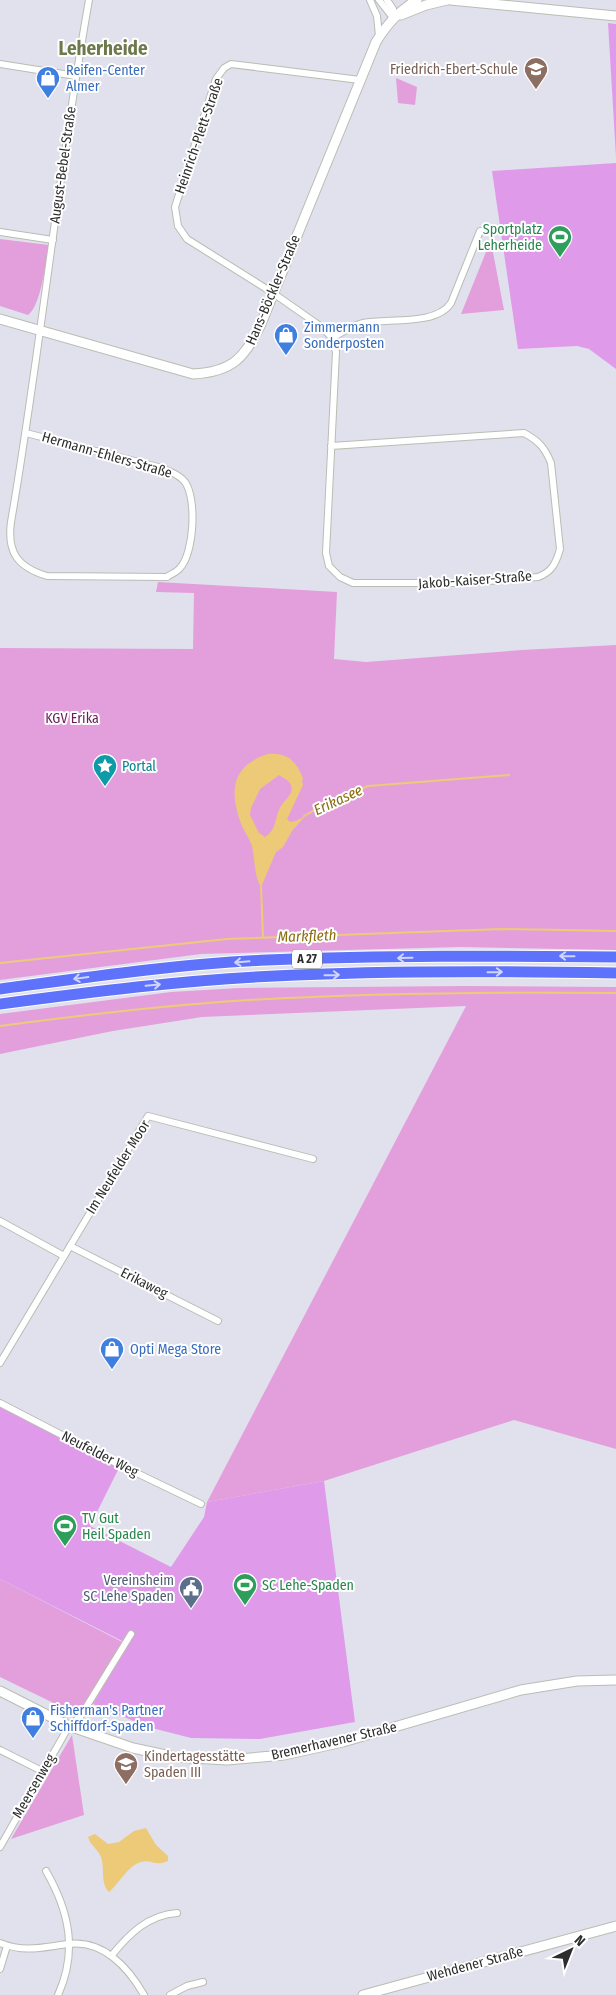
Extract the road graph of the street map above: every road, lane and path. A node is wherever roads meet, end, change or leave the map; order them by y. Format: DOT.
graph roads {
  1 [pos="88,0"];
  2 [pos="370,0"];
  3 [pos="379,0"];
  4 [pos="387,0"];
  5 [pos="417,0"];
  6 [pos="448,0"];
  7 [pos="616,16"];
  8 [pos="394,19"];
  9 [pos="379,36"];
  10 [pos="0,64"];
  11 [pos="76,76"];
  12 [pos="360,80"];
  13 [pos="499,231"];
  14 [pos="0,232"];
  15 [pos="53,240"];
  16 [pos="273,293"];
  17 [pos="0,319"];
  18 [pos="41,331"];
  19 [pos="332,338"];
  20 [pos="26,433"];
  21 [pos="331,446"];
  22 [pos="616,957"];
  23 [pos="616,973"];
  24 [pos="0,989"];
  25 [pos="0,1004"];
  26 [pos="313,1159"];
  27 [pos="0,1221"];
  28 [pos="70,1246"];
  29 [pos="64,1256"];
  30 [pos="218,1320"];
  31 [pos="0,1363"];
  32 [pos="0,1403"];
  33 [pos="201,1504"];
  34 [pos="131,1634"];
  35 [pos="616,1680"];
  36 [pos="0,1691"];
  37 [pos="69,1726"];
  38 [pos="0,1750"];
  39 [pos="42,1771"];
  40 [pos="0,1847"];
  41 [pos="46,1871"];
  42 [pos="177,1912"];
  43 [pos="616,1926"];
  44 [pos="0,1943"];
  45 [pos="69,1944"];
  46 [pos="7,1946"];
  47 [pos="112,1955"];
  48 [pos="0,1968"];
  49 [pos="203,1982"];
  50 [pos="58,1995"];
  51 [pos="144,1995"];
  52 [pos="170,1995"];
  53 [pos="363,1995"];
  1 -- 11 [label="street, August-Bebel-Straße"];
  2 -- 9 [label="street"];
  3 -- 8 [label="street"];
  4 -- 8 [label="street"];
  5 -- 8 [label="street, Hans-Böckler-Straße"];
  6 -- 7 [label="street"];
  6 -- 8 [label="street"];
  8 -- 9 [label="street, Hans-Böckler-Straße"];
  9 -- 12 [label="street, Hans-Böckler-Straße"];
  10 -- 11 [label="street"];
  11 -- 15 [label="street, August-Bebel-Straße"];
  12 -- 16 [label="street, Hans-Böckler-Straße"];
  12 -- 16 [label="street, Heinrich-Plett-Straße"];
  13 -- 19 [label="street"];
  14 -- 15 [label="street"];
  15 -- 18 [label="street, August-Bebel-Straße"];
  16 -- 18 [label="street, Hans-Böckler-Straße"];
  16 -- 19 [label="street"];
  17 -- 18 [label="street, Hans-Böckler-Straße"];
  18 -- 20 [label="street, Hermann-Ehlers-Straße"];
  19 -- 21 [label="street, Jakob-Kaiser-Straße"];
  20 -- 20 [label="street, Hermann-Ehlers-Straße"];
  21 -- 21 [label="street, Jakob-Kaiser-Straße"];
  22 -- 24 [label="highway, A 27, one-way"];
  25 -- 23 [label="highway, A 27, one-way"];
  26 -- 28 [label="street, Im Neufelder Moor"];
  27 -- 29 [label="street"];
  28 -- 29 [label="street, Im Neufelder Moor"];
  28 -- 30 [label="street, Erikaweg"];
  29 -- 31 [label="street, Im Neufelder Moor"];
  32 -- 33 [label="street, Neufelder Weg"];
  34 -- 37 [label="street, Meersenweg"];
  35 -- 37 [label="street, Bremerhavener Straße"];
  36 -- 37 [label="street, Bremerhavener Straße"];
  37 -- 39 [label="street, Meersenweg"];
  38 -- 39 [label="street"];
  39 -- 40 [label="street, Meersenweg"];
  41 -- 45 [label="street"];
  42 -- 47 [label="street"];
  43 -- 53 [label="street, Wehdener Straße"];
  44 -- 46 [label="street"];
  45 -- 46 [label="street"];
  45 -- 47 [label="street"];
  45 -- 50 [label="street"];
  46 -- 48 [label="street"];
  47 -- 51 [label="street"];
  49 -- 52 [label="street"];
}
